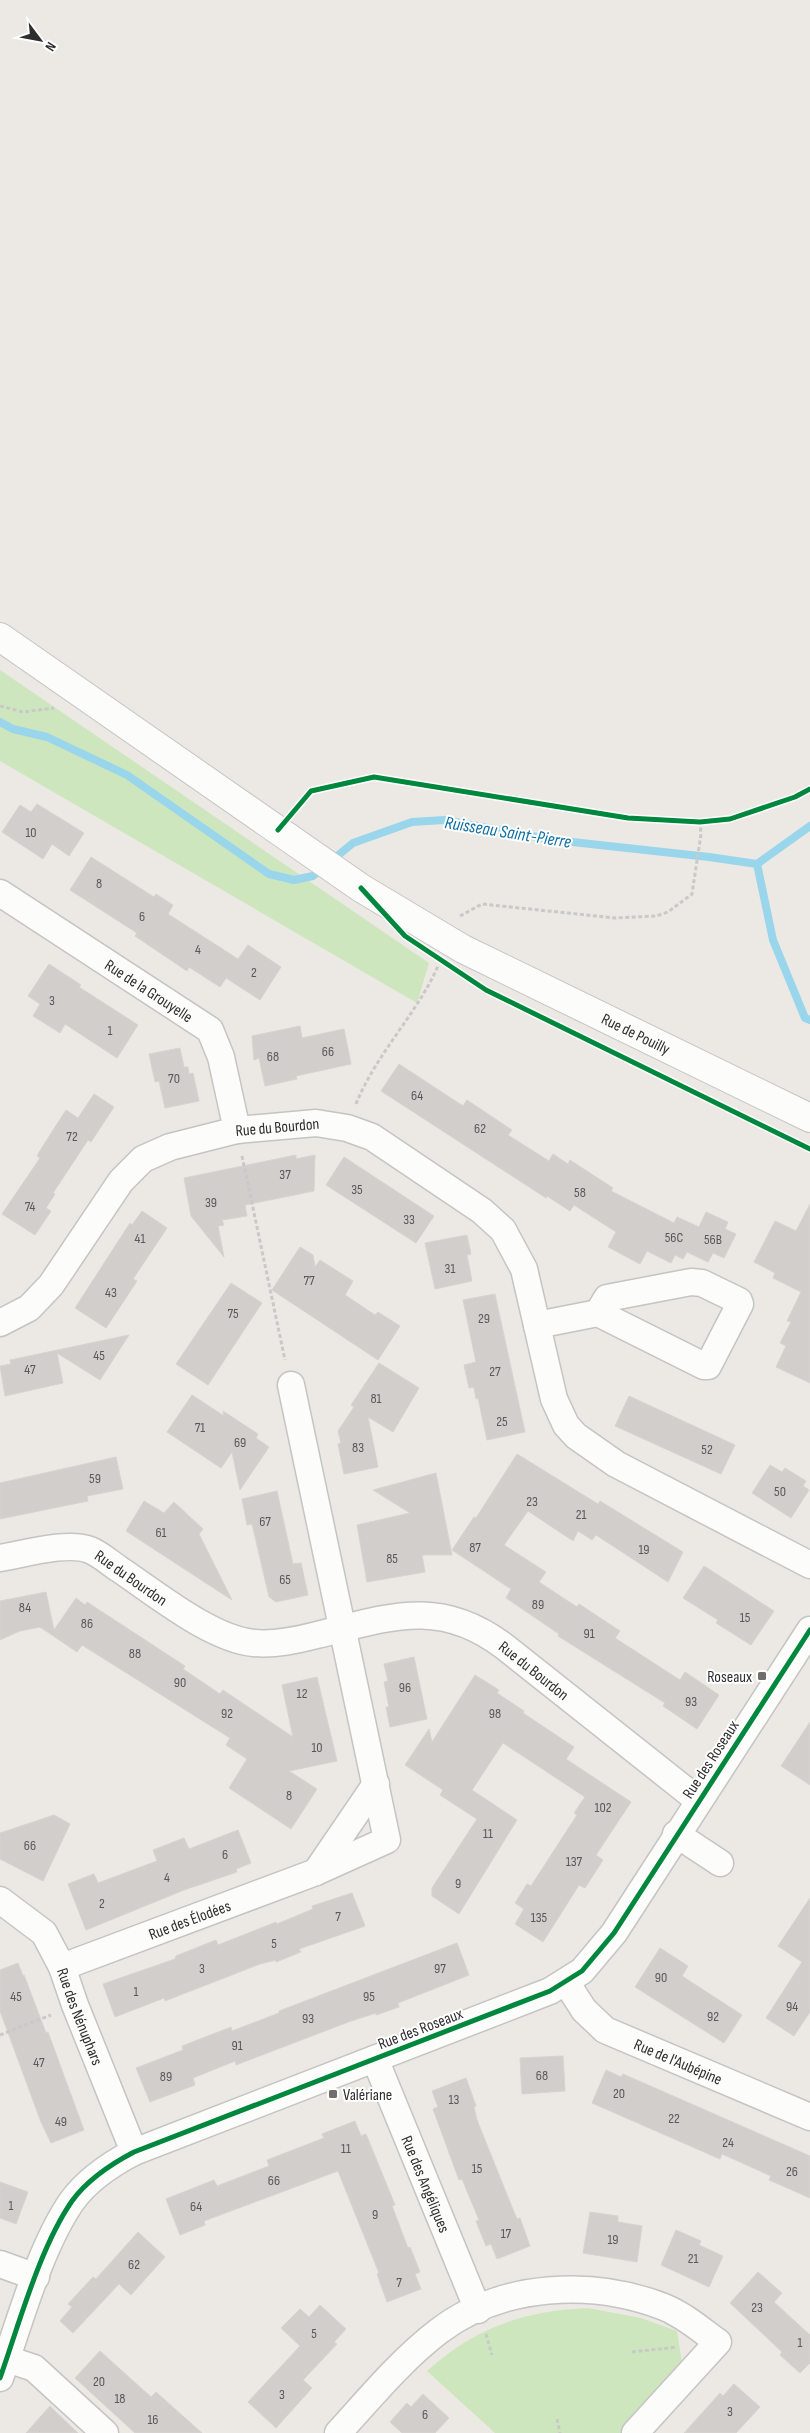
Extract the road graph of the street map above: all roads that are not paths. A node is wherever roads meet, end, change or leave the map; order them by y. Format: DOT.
graph roads {
  1 [pos="0,637"];
  2 [pos="0,893"];
  3 [pos="810,1118"];
  4 [pos="237,1130"];
  5 [pos="598,1313"];
  6 [pos="0,1323"];
  7 [pos="537,1325"];
  8 [pos="291,1385"];
  9 [pos="0,1558"];
  10 [pos="810,1565"];
  11 [pos="343,1628"];
  12 [pos="810,1630"];
  13 [pos="376,1784"];
  14 [pos="698,1800"];
  15 [pos="676,1834"];
  16 [pos="720,1863"];
  17 [pos="316,1872"];
  18 [pos="0,1900"];
  19 [pos="62,1967"];
  20 [pos="566,1982"];
  21 [pos="375,2059"];
  22 [pos="810,2117"];
  23 [pos="134,2152"];
  24 [pos="0,2264"];
  25 [pos="36,2276"];
  26 [pos="478,2310"];
  27 [pos="3,2368"];
  28 [pos="105,2433"];
  29 [pos="338,2433"];
  30 [pos="635,2433"];
  1 -- 3 [label="main road, Rue de Pouilly"];
  2 -- 4 [label="street, Rue de la Grouyelle"];
  4 -- 6 [label="street, Rue du Bourdon"];
  4 -- 7 [label="street, Rue du Bourdon"];
  5 -- 5 [label="street"];
  5 -- 7 [label="street"];
  7 -- 10 [label="street, Rue du Bourdon"];
  8 -- 11 [label="street"];
  9 -- 11 [label="street, Rue du Bourdon"];
  11 -- 13 [label="street, Rue des Élodées"];
  11 -- 14 [label="street, Rue du Bourdon"];
  12 -- 14 [label="street, Rue des Roseaux"];
  13 -- 17 [label="street"];
  13 -- 17 [label="street, Rue des Élodées"];
  14 -- 15 [label="street, Rue des Roseaux"];
  15 -- 16 [label="street"];
  15 -- 20 [label="street, Rue des Roseaux"];
  17 -- 19 [label="street, Rue des Élodées"];
  18 -- 19 [label="street, Rue des Nénuphars"];
  19 -- 23 [label="street, Rue des Nénuphars"];
  20 -- 21 [label="street, Rue des Roseaux"];
  20 -- 22 [label="street, Rue de l'Aubépine"];
  21 -- 23 [label="street, Rue des Roseaux"];
  21 -- 26 [label="street, Rue des Angéliques"];
  23 -- 25 [label="street, Rue des Roseaux"];
  24 -- 25 [label="street"];
  25 -- 27 [label="street, Rue des Roseaux"];
  26 -- 29 [label="street"];
  26 -- 30 [label="street"];
  27 -- 28 [label="street"];
}
